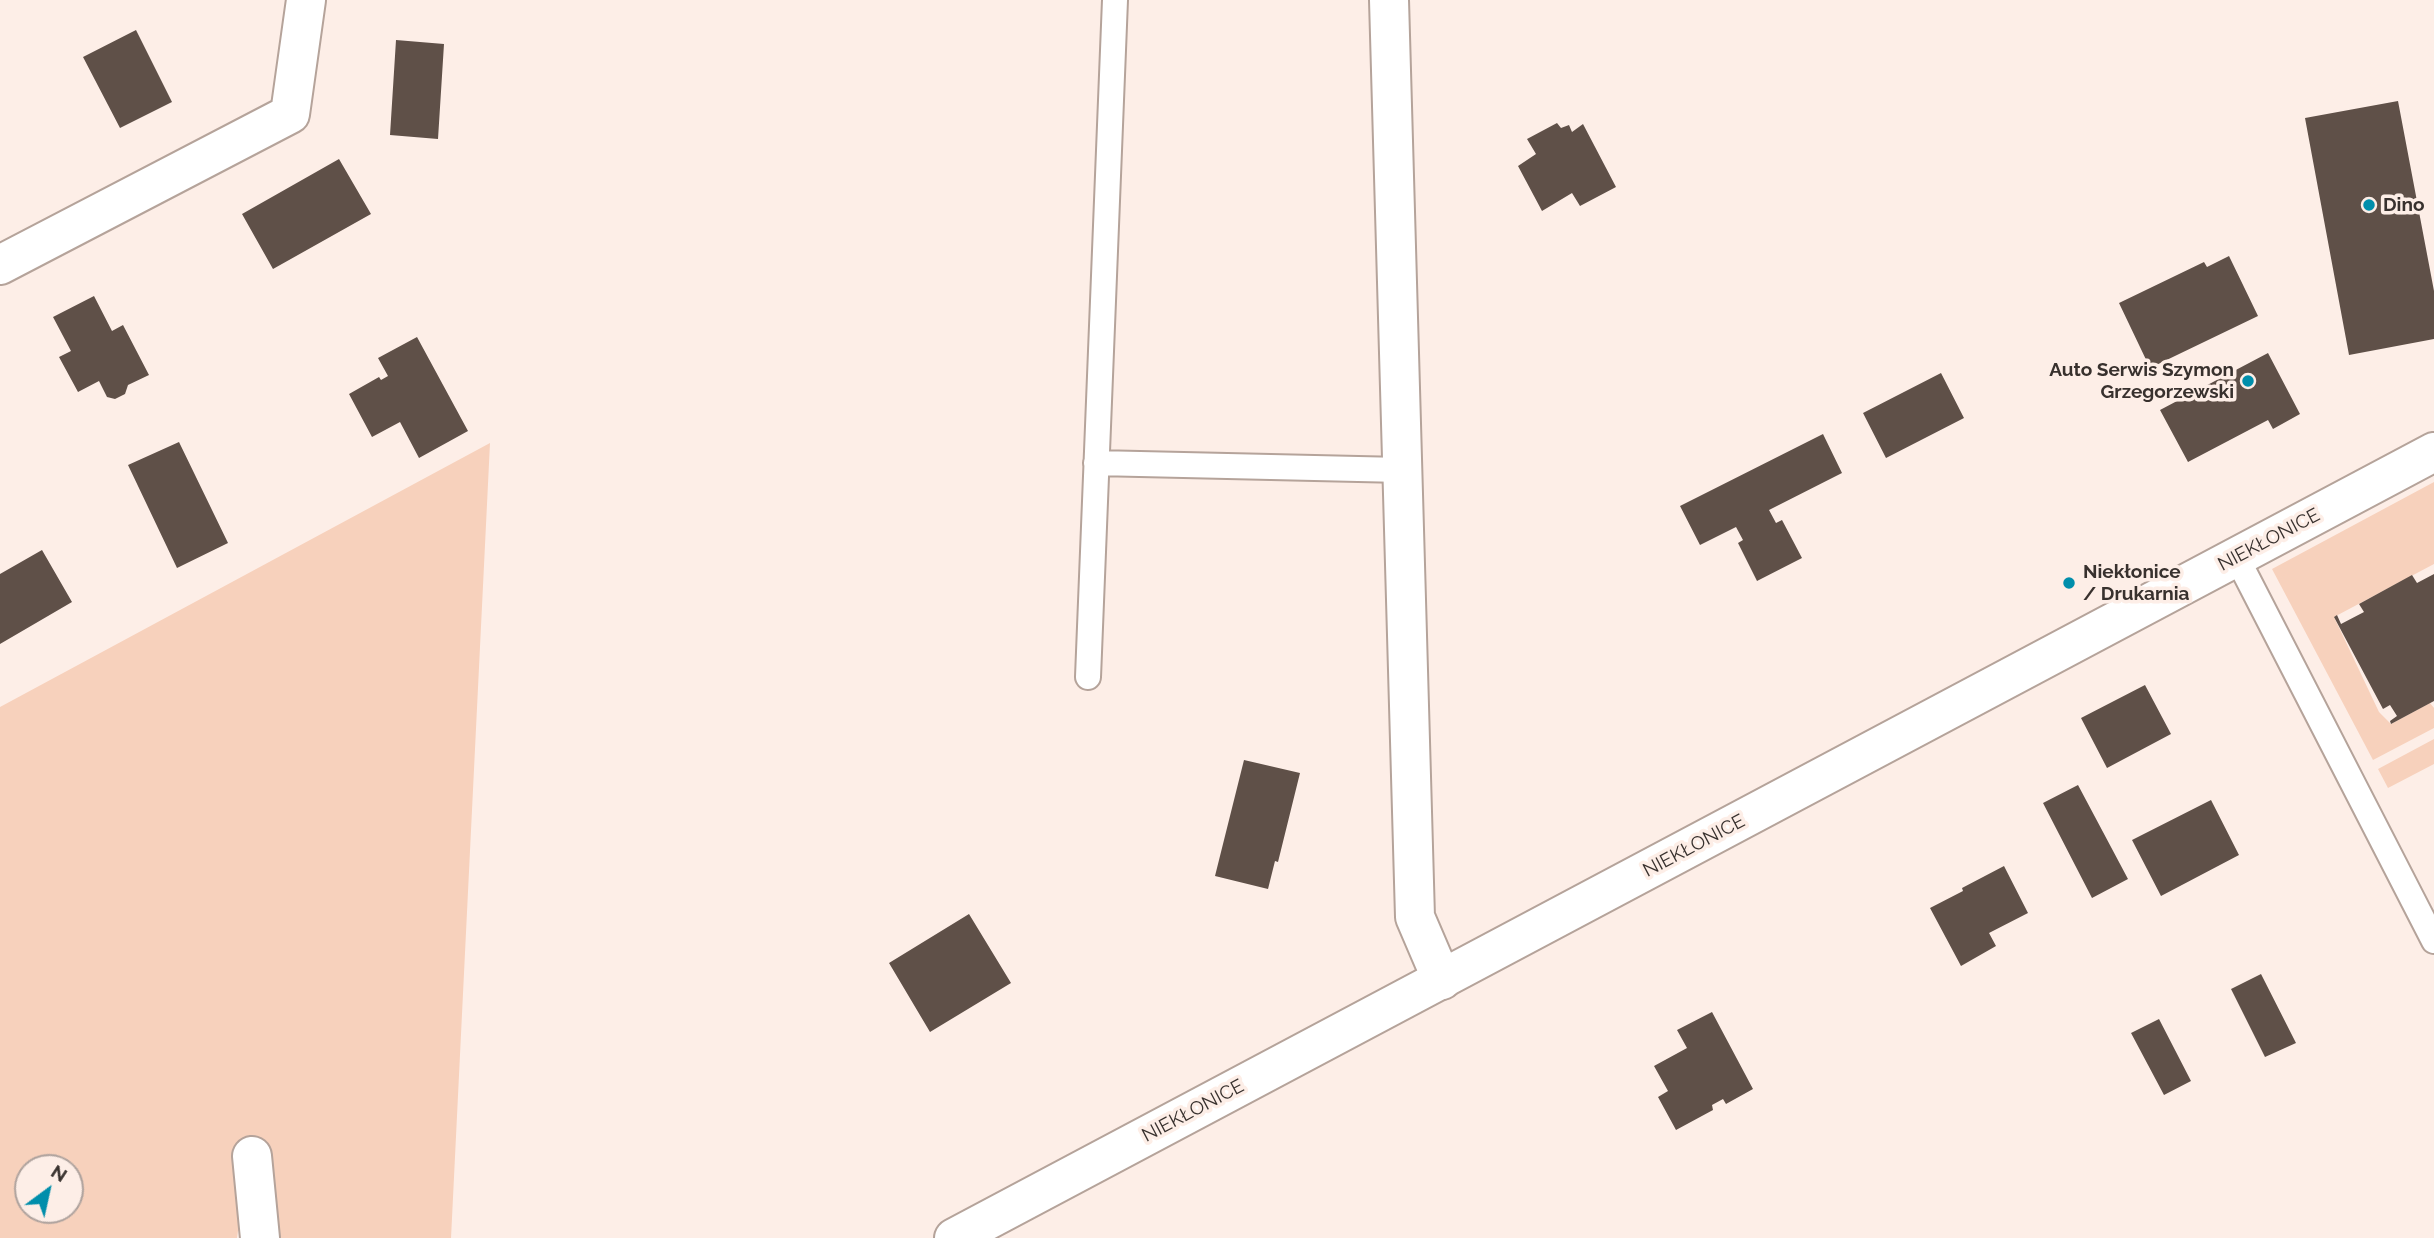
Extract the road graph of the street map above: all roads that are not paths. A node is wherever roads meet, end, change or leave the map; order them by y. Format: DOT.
graph roads {
  1 [pos="306,0"];
  2 [pos="1115,0"];
  3 [pos="1389,0"];
  4 [pos="0,265"];
  5 [pos="2434,453"];
  6 [pos="1096,463"];
  7 [pos="1402,470"];
  8 [pos="2236,558"];
  9 [pos="1088,677"];
  10 [pos="2434,941"];
  11 [pos="1441,979"];
  12 [pos="252,1156"];
  13 [pos="260,1238"];
  14 [pos="954,1238"];
  1 -- 4 [label="street"];
  2 -- 6 [label="lane"];
  3 -- 7 [label="street"];
  5 -- 8 [label="street, NIEKŁONICE"];
  6 -- 7 [label="lane"];
  6 -- 9 [label="lane"];
  7 -- 11 [label="street"];
  8 -- 10 [label="lane"];
  8 -- 11 [label="street, NIEKŁONICE"];
  11 -- 14 [label="street, NIEKŁONICE"];
  12 -- 13 [label="street"];
}
